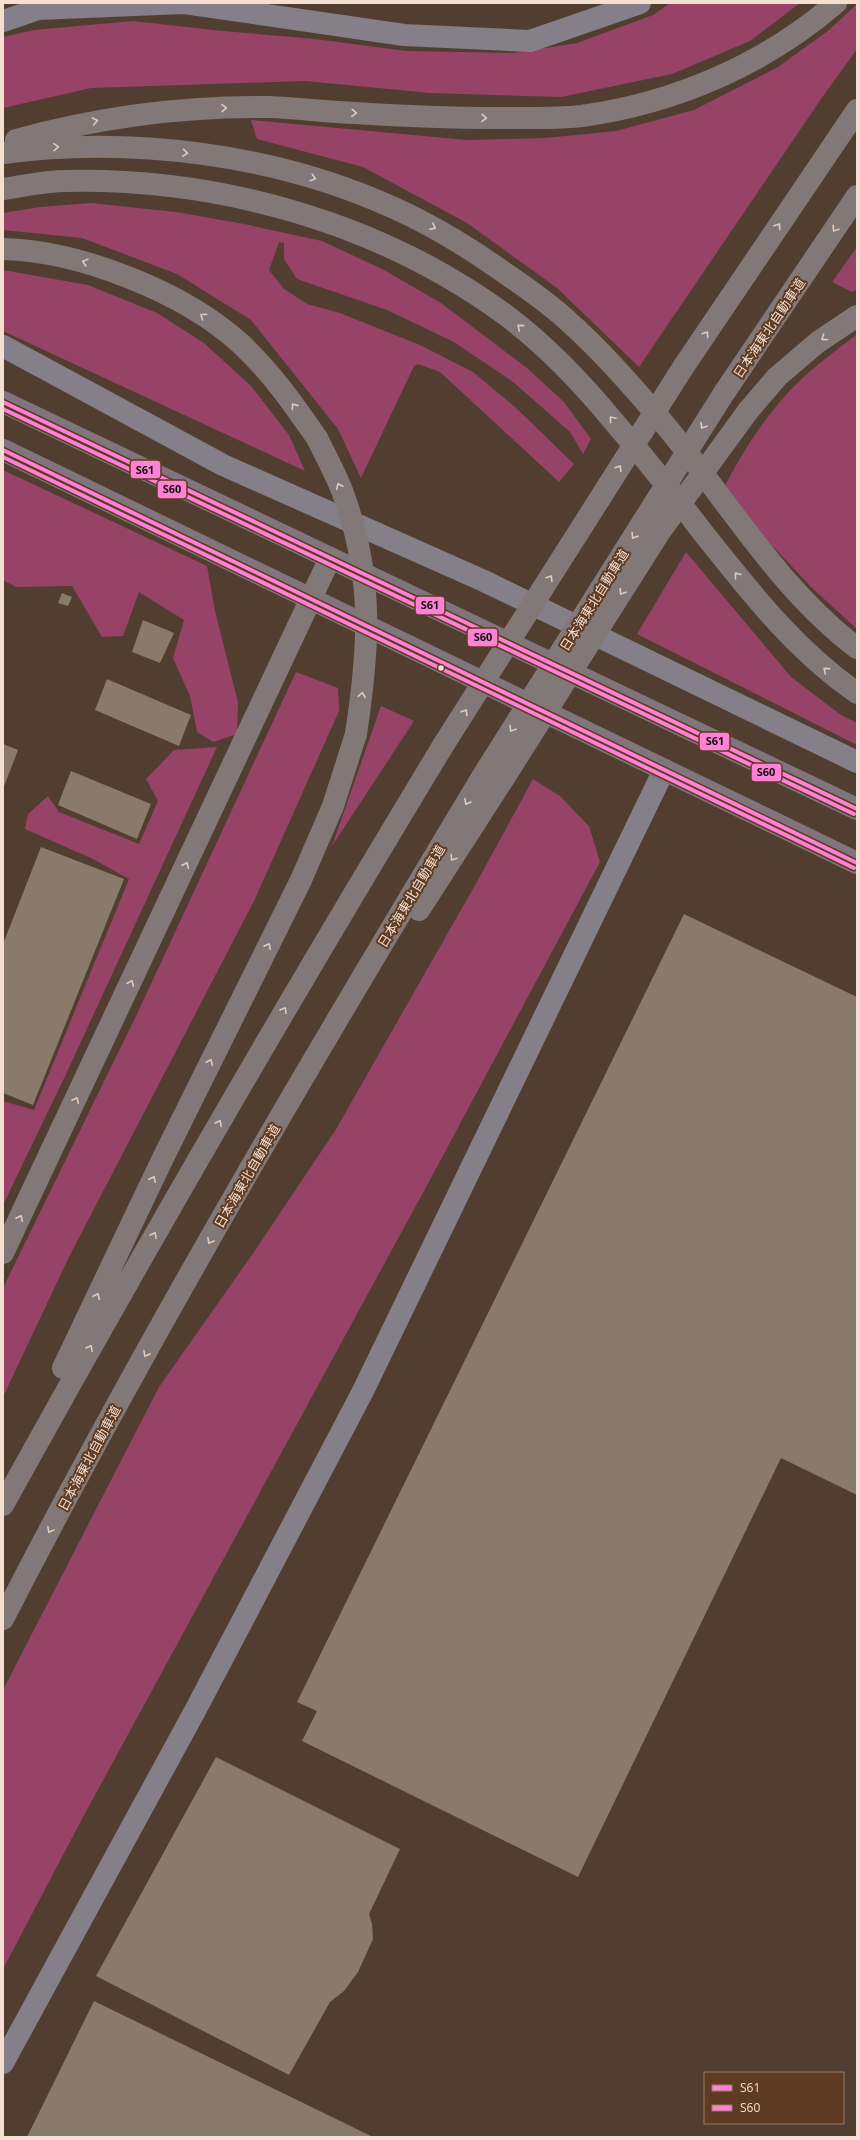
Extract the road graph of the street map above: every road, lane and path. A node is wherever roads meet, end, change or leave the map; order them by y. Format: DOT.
graph roads {
  1 [pos="183,3"];
  2 [pos="640,3"];
  3 [pos="836,3"];
  4 [pos="38,6"];
  5 [pos="3,21"];
  6 [pos="857,110"];
  7 [pos="3,143"];
  8 [pos="3,153"];
  9 [pos="3,189"];
  10 [pos="857,196"];
  11 [pos="3,249"];
  12 [pos="857,316"];
  13 [pos="3,346"];
  14 [pos="3,402"];
  15 [pos="3,450"];
  16 [pos="330,558"];
  17 [pos="312,599"];
  18 [pos="857,648"];
  19 [pos="857,693"];
  20 [pos="857,762"];
  21 [pos="664,770"];
  22 [pos="495,773"];
  23 [pos="857,808"];
  24 [pos="857,864"];
  25 [pos="3,1253"];
  26 [pos="3,1496"];
  27 [pos="3,1505"];
  28 [pos="3,1619"];
  29 [pos="3,2063"];
  1 -- 2 [label="street"];
  1 -- 4 [label="street"];
  7 -- 3 [label="highway, one-way"];
  4 -- 5 [label="street"];
  27 -- 6 [label="highway, one-way, bridge"];
  8 -- 18 [label="highway, one-way"];
  19 -- 9 [label="highway, one-way"];
  10 -- 22 [label="highway, 日本海東北自動車道, one-way, bridge"];
  26 -- 11 [label="highway, one-way, bridge"];
  12 -- 22 [label="highway, one-way, bridge"];
  13 -- 20 [label="street"];
  14 -- 16 [label="street"];
  15 -- 17 [label="street"];
  16 -- 17 [label="highway"];
  16 -- 23 [label="street"];
  17 -- 21 [label="street"];
  25 -- 17 [label="highway, one-way"];
  21 -- 24 [label="street"];
  21 -- 29 [label="street"];
  22 -- 28 [label="highway, 日本海東北自動車道, one-way"];
}
